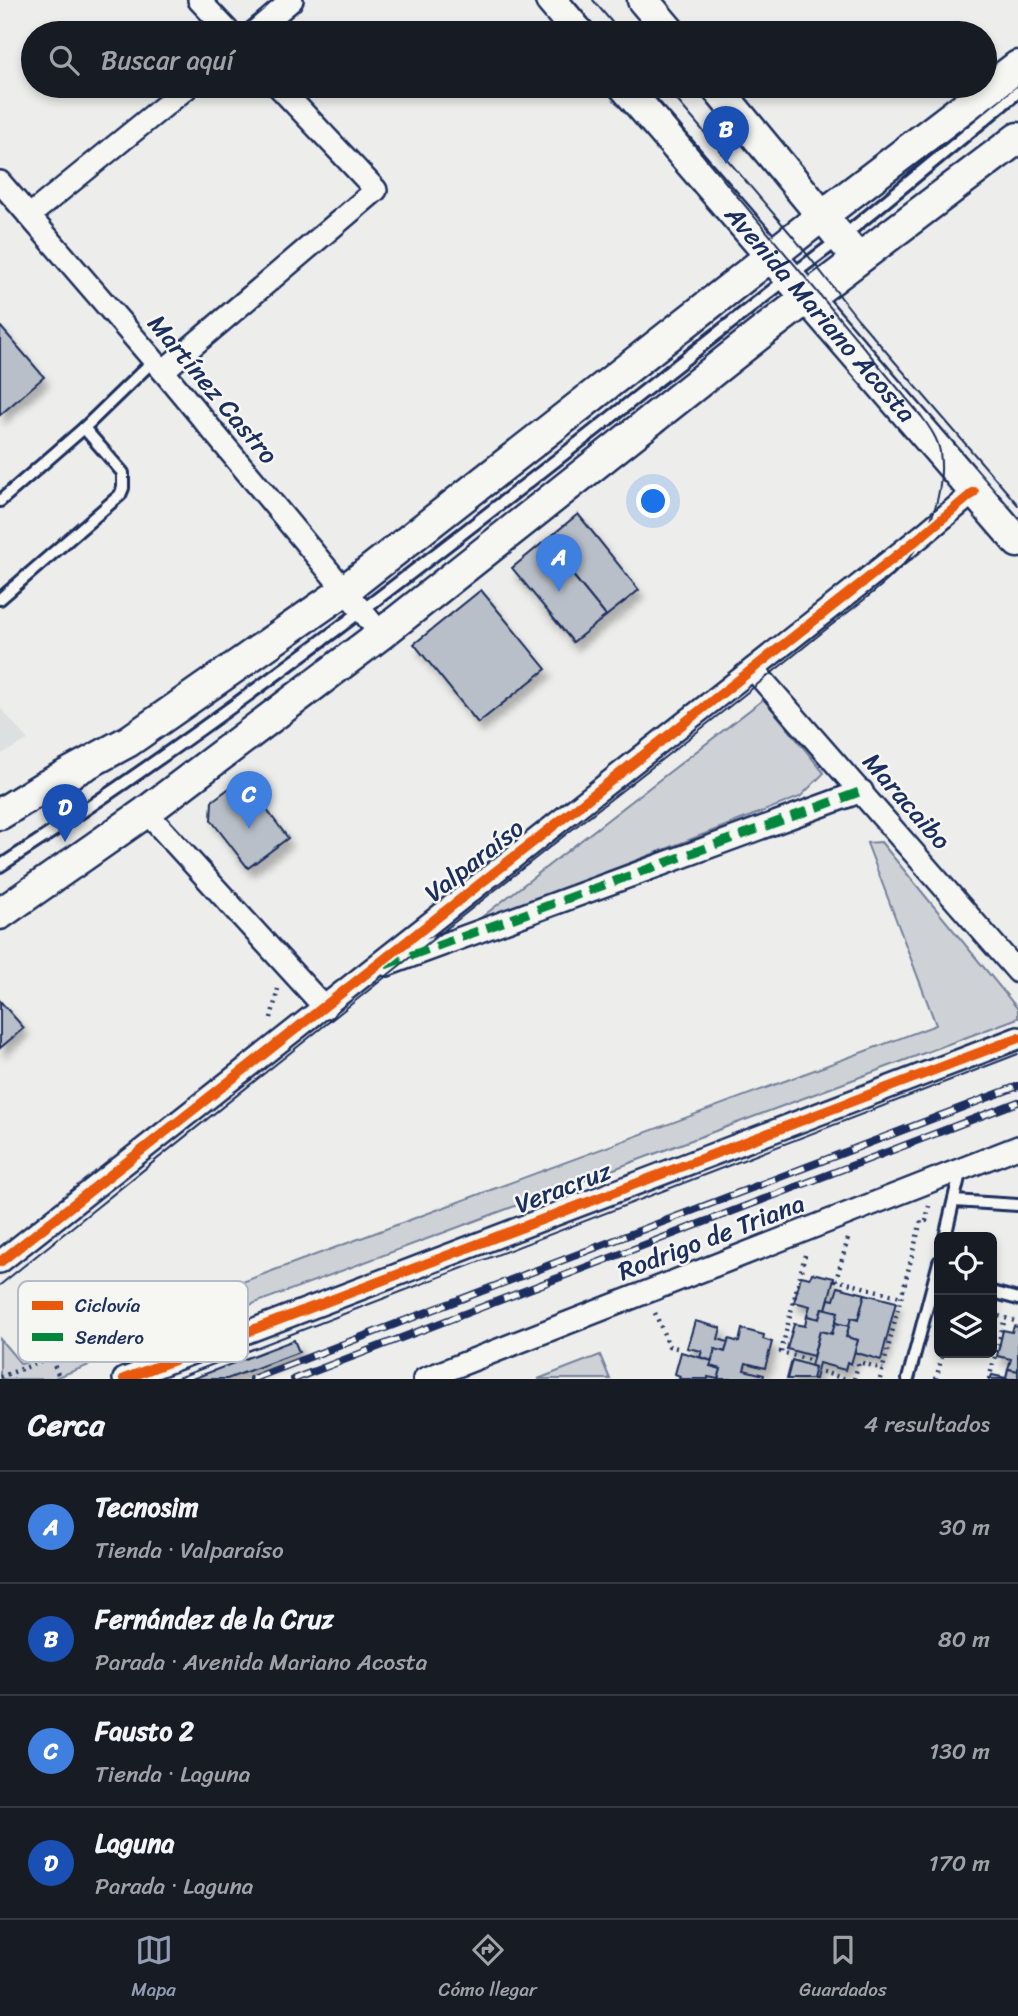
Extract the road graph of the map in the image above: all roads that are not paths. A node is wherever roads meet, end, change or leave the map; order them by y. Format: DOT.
graph roads {
  1 [pos="199,0"];
  2 [pos="292,0"];
  3 [pos="551,0"];
  4 [pos="643,0"];
  5 [pos="219,21"];
  6 [pos="267,21"];
  7 [pos="569,21"];
  8 [pos="661,21"];
  9 [pos="1018,66"];
  10 [pos="997,82"];
  11 [pos="1018,92"];
  12 [pos="174,98"];
  13 [pos="289,98"];
  14 [pos="634,98"];
  15 [pos="725,98"];
  16 [pos="976,98"];
  17 [pos="1018,138"];
  18 [pos="0,182"];
  19 [pos="822,215"];
  20 [pos="29,216"];
  21 [pos="850,249"];
  22 [pos="788,278"];
  23 [pos="158,366"];
  24 [pos="84,428"];
  25 [pos="974,492"];
  26 [pos="0,501"];
  27 [pos="1018,542"];
  28 [pos="0,598"];
  29 [pos="363,612"];
  30 [pos="753,669"];
  31 [pos="862,791"];
  32 [pos="146,812"];
  33 [pos="0,814"];
  34 [pos="0,866"];
  35 [pos="0,914"];
  36 [pos="374,969"];
  37 [pos="1018,972"];
  38 [pos="325,1008"];
  39 [pos="1018,1038"];
  40 [pos="1018,1147"];
  41 [pos="961,1169"];
  42 [pos="954,1200"];
  43 [pos="1018,1205"];
  44 [pos="946,1232"];
  45 [pos="0,1262"];
  46 [pos="934,1288"];
  47 [pos="997,1293"];
  48 [pos="1018,1299"];
  49 [pos="248,1332"];
  50 [pos="169,1362"];
  51 [pos="124,1379"];
  52 [pos="424,1379"];
  53 [pos="908,1379"];
  1 -- 5 [label="street"];
  2 -- 6 [label="street"];
  3 -- 7 [label="main road"];
  4 -- 8 [label="main road"];
  9 -- 10 [label="main road"];
  11 -- 21 [label="lane"];
  12 -- 20 [label="street"];
  13 -- 23 [label="street"];
  14 -- 22 [label="main road, Avenida Mariano Acosta"];
  15 -- 19 [label="main road"];
  16 -- 19 [label="main road"];
  17 -- 21 [label="main road"];
  18 -- 20 [label="street, Martínez Castro"];
  19 -- 21 [label="main road"];
  19 -- 22 [label="main road"];
  20 -- 23 [label="street, Martínez Castro"];
  21 -- 22 [label="main road"];
  22 -- 25 [label="main road, Avenida Mariano Acosta"];
  22 -- 29 [label="main road"];
  22 -- 29 [label="main road"];
  23 -- 24 [label="lane"];
  23 -- 29 [label="street, Martínez Castro"];
  24 -- 26 [label="lane"];
  24 -- 28 [label="lane"];
  25 -- 27 [label="main road, Avenida Mariano Acosta"];
  25 -- 30 [label="street, Valparaíso"];
  29 -- 32 [label="main road"];
  29 -- 33 [label="main road"];
  29 -- 34 [label="lane"];
  30 -- 31 [label="street, Maracaibo"];
  30 -- 36 [label="street, Valparaíso"];
  31 -- 36 [label="street, Valparaíso"];
  31 -- 37 [label="street, Maracaibo"];
  32 -- 35 [label="main road"];
  32 -- 38 [label="street"];
  36 -- 38 [label="street, Valparaíso"];
  38 -- 45 [label="street, Valparaíso"];
  39 -- 49 [label="street, Veracruz"];
  40 -- 41 [label="street, Rodrigo de Triana"];
  41 -- 42 [label="lane"];
  41 -- 52 [label="street, Rodrigo de Triana"];
  42 -- 43 [label="lane"];
  42 -- 44 [label="lane"];
  46 -- 53 [label="lane"];
  47 -- 48 [label="lane"];
  50 -- 51 [label="street, Veracruz"];
}
